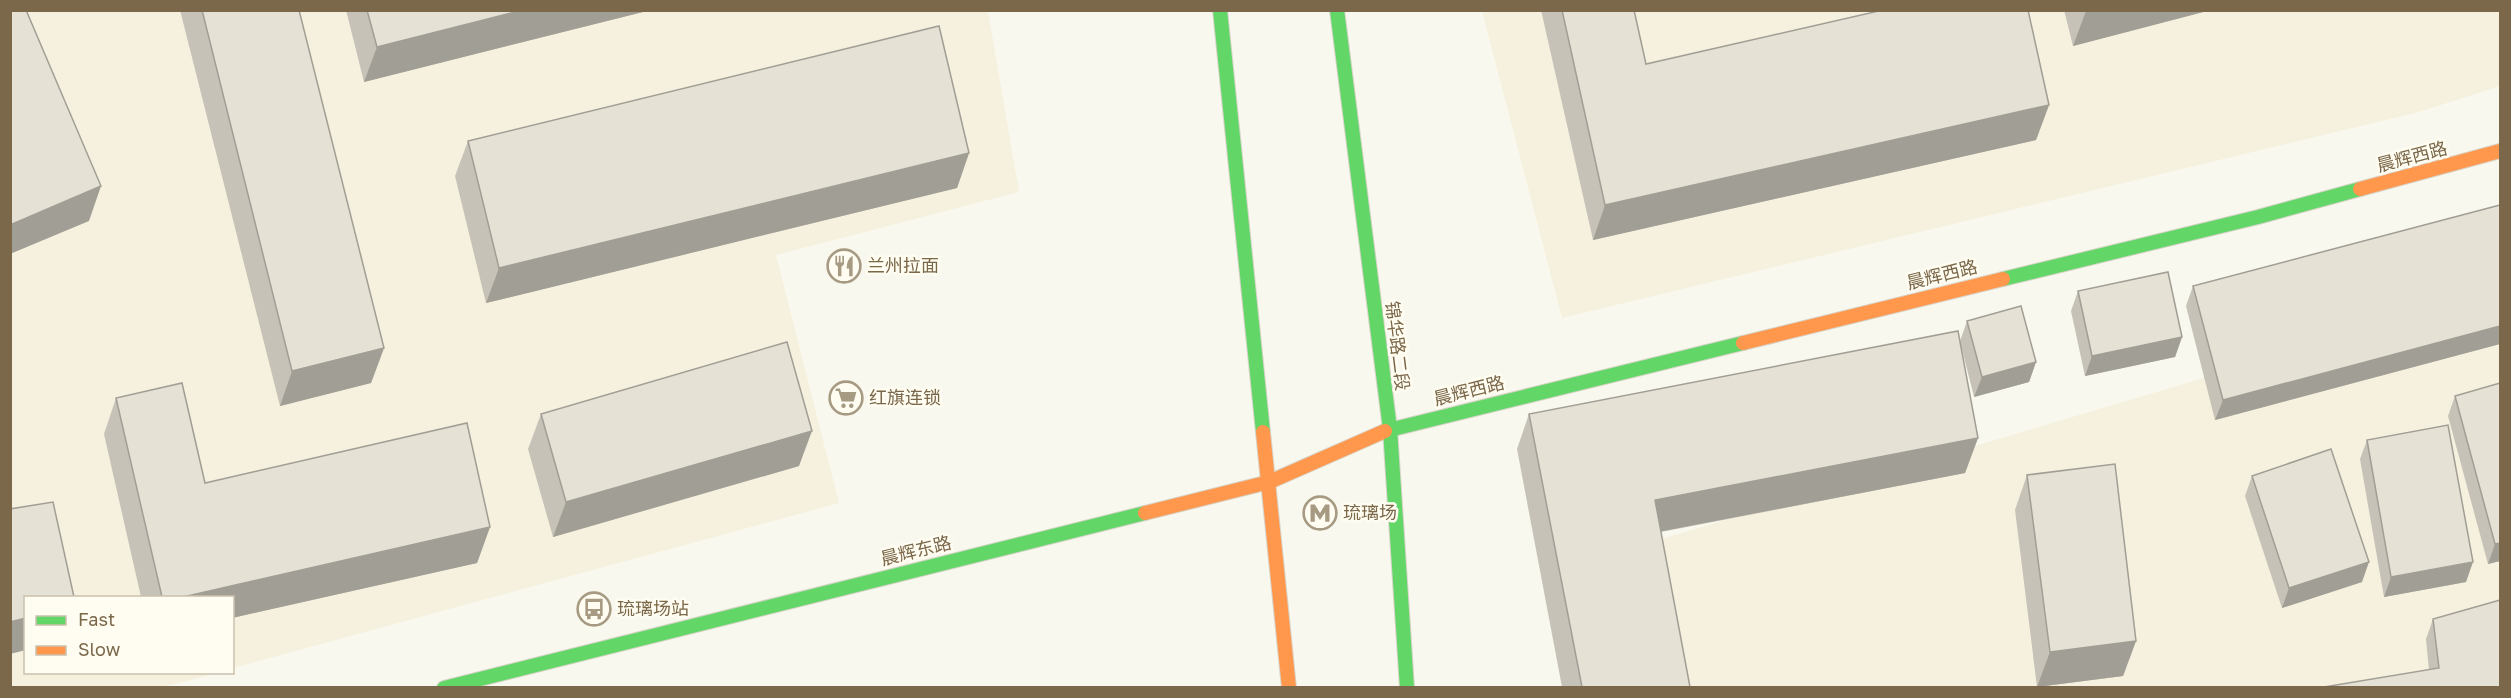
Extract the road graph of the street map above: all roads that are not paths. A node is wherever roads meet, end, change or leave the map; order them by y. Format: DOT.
graph roads {
  1 [pos="1220,10"];
  2 [pos="1337,10"];
  3 [pos="2500,152"];
  4 [pos="1390,429"];
  5 [pos="1269,482"];
  6 [pos="444,687"];
  7 [pos="1289,687"];
  8 [pos="1407,687"];
  1 -- 5 [label="street"];
  2 -- 4 [label="street, 锦华路二段"];
  3 -- 4 [label="street, 晨辉西路"];
  4 -- 5 [label="street, 晨辉东路"];
  4 -- 8 [label="street, 锦华路二段"];
  5 -- 6 [label="street, 晨辉东路"];
  5 -- 7 [label="street"];
}
